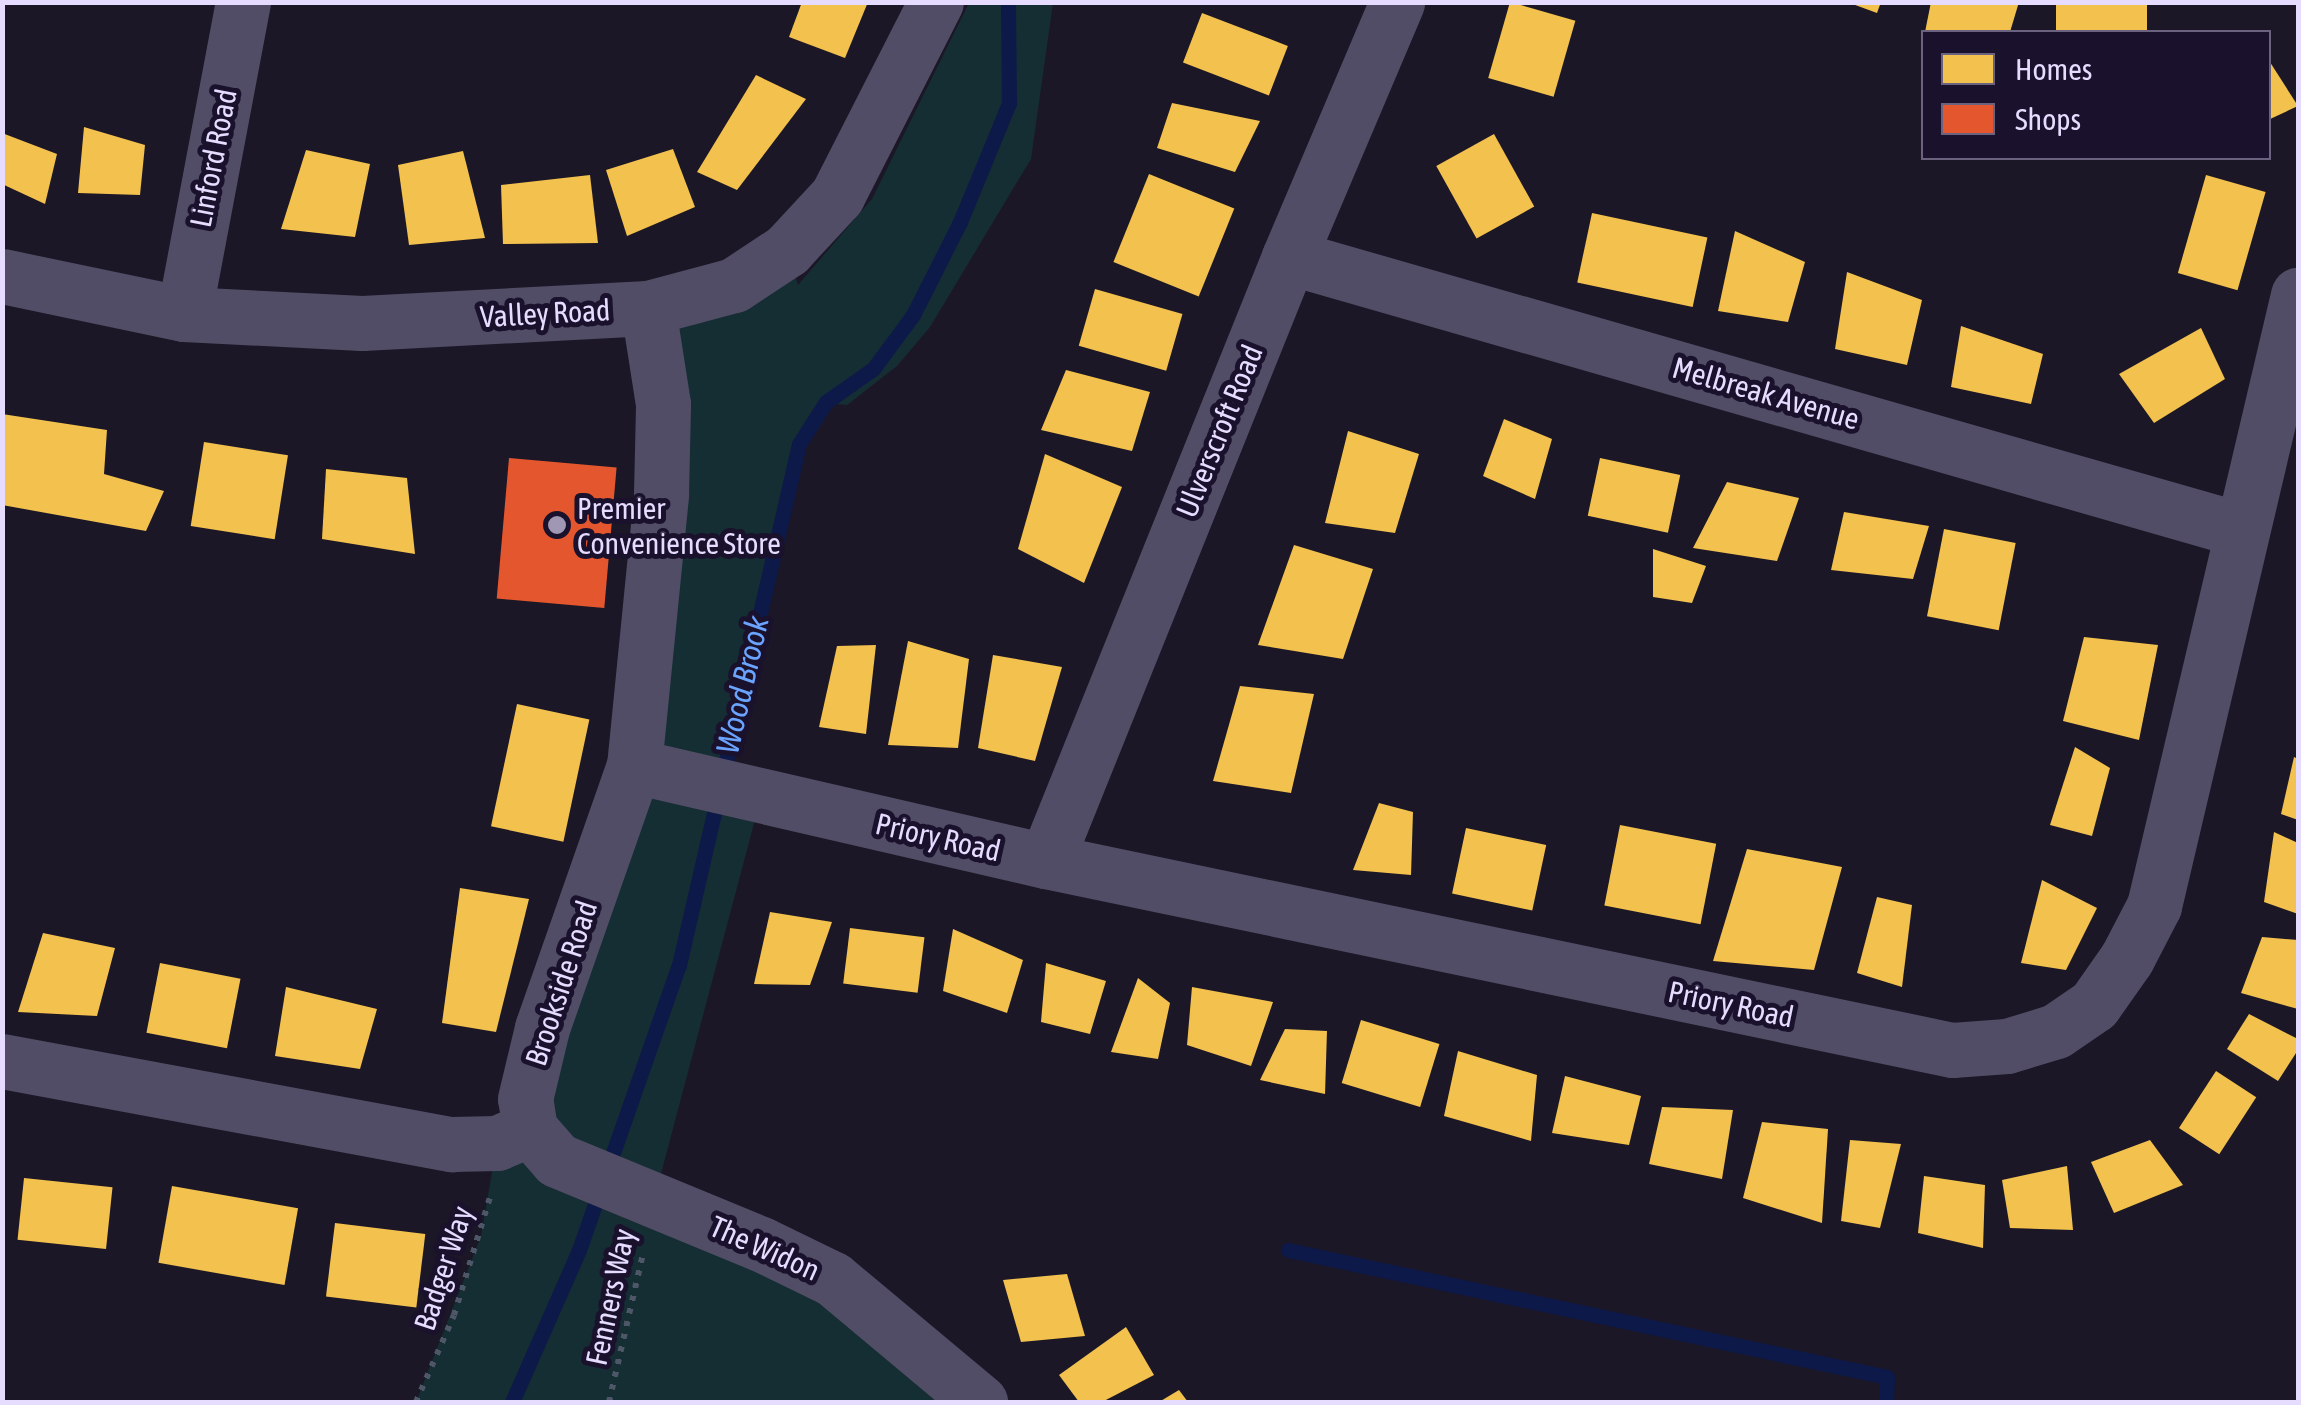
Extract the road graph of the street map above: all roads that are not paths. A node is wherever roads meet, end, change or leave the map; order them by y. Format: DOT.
graph roads {
  1 [pos="243,2"];
  2 [pos="936,2"];
  3 [pos="1396,2"];
  4 [pos="1289,257"];
  5 [pos="2,276"];
  6 [pos="2298,296"];
  7 [pos="648,308"];
  8 [pos="184,314"];
  9 [pos="2242,530"];
  10 [pos="634,766"];
  11 [pos="1046,861"];
  12 [pos="2,1061"];
  13 [pos="514,1136"];
  14 [pos="980,1402"];
  1 -- 8 [label="street, Linford Road"];
  2 -- 7 [label="street, Valley Road"];
  3 -- 4 [label="street, Ulverscroft Road"];
  4 -- 9 [label="street, Melbreak Avenue"];
  4 -- 11 [label="street, Ulverscroft Road"];
  5 -- 8 [label="street, Valley Road"];
  6 -- 9 [label="street, Priory Road"];
  7 -- 8 [label="street, Valley Road"];
  7 -- 10 [label="street, Brookside Road"];
  9 -- 11 [label="street, Priory Road"];
  10 -- 11 [label="street, Priory Road"];
  10 -- 13 [label="street, Brookside Road"];
  12 -- 13 [label="street"];
  13 -- 14 [label="street, The Widon"];
}
